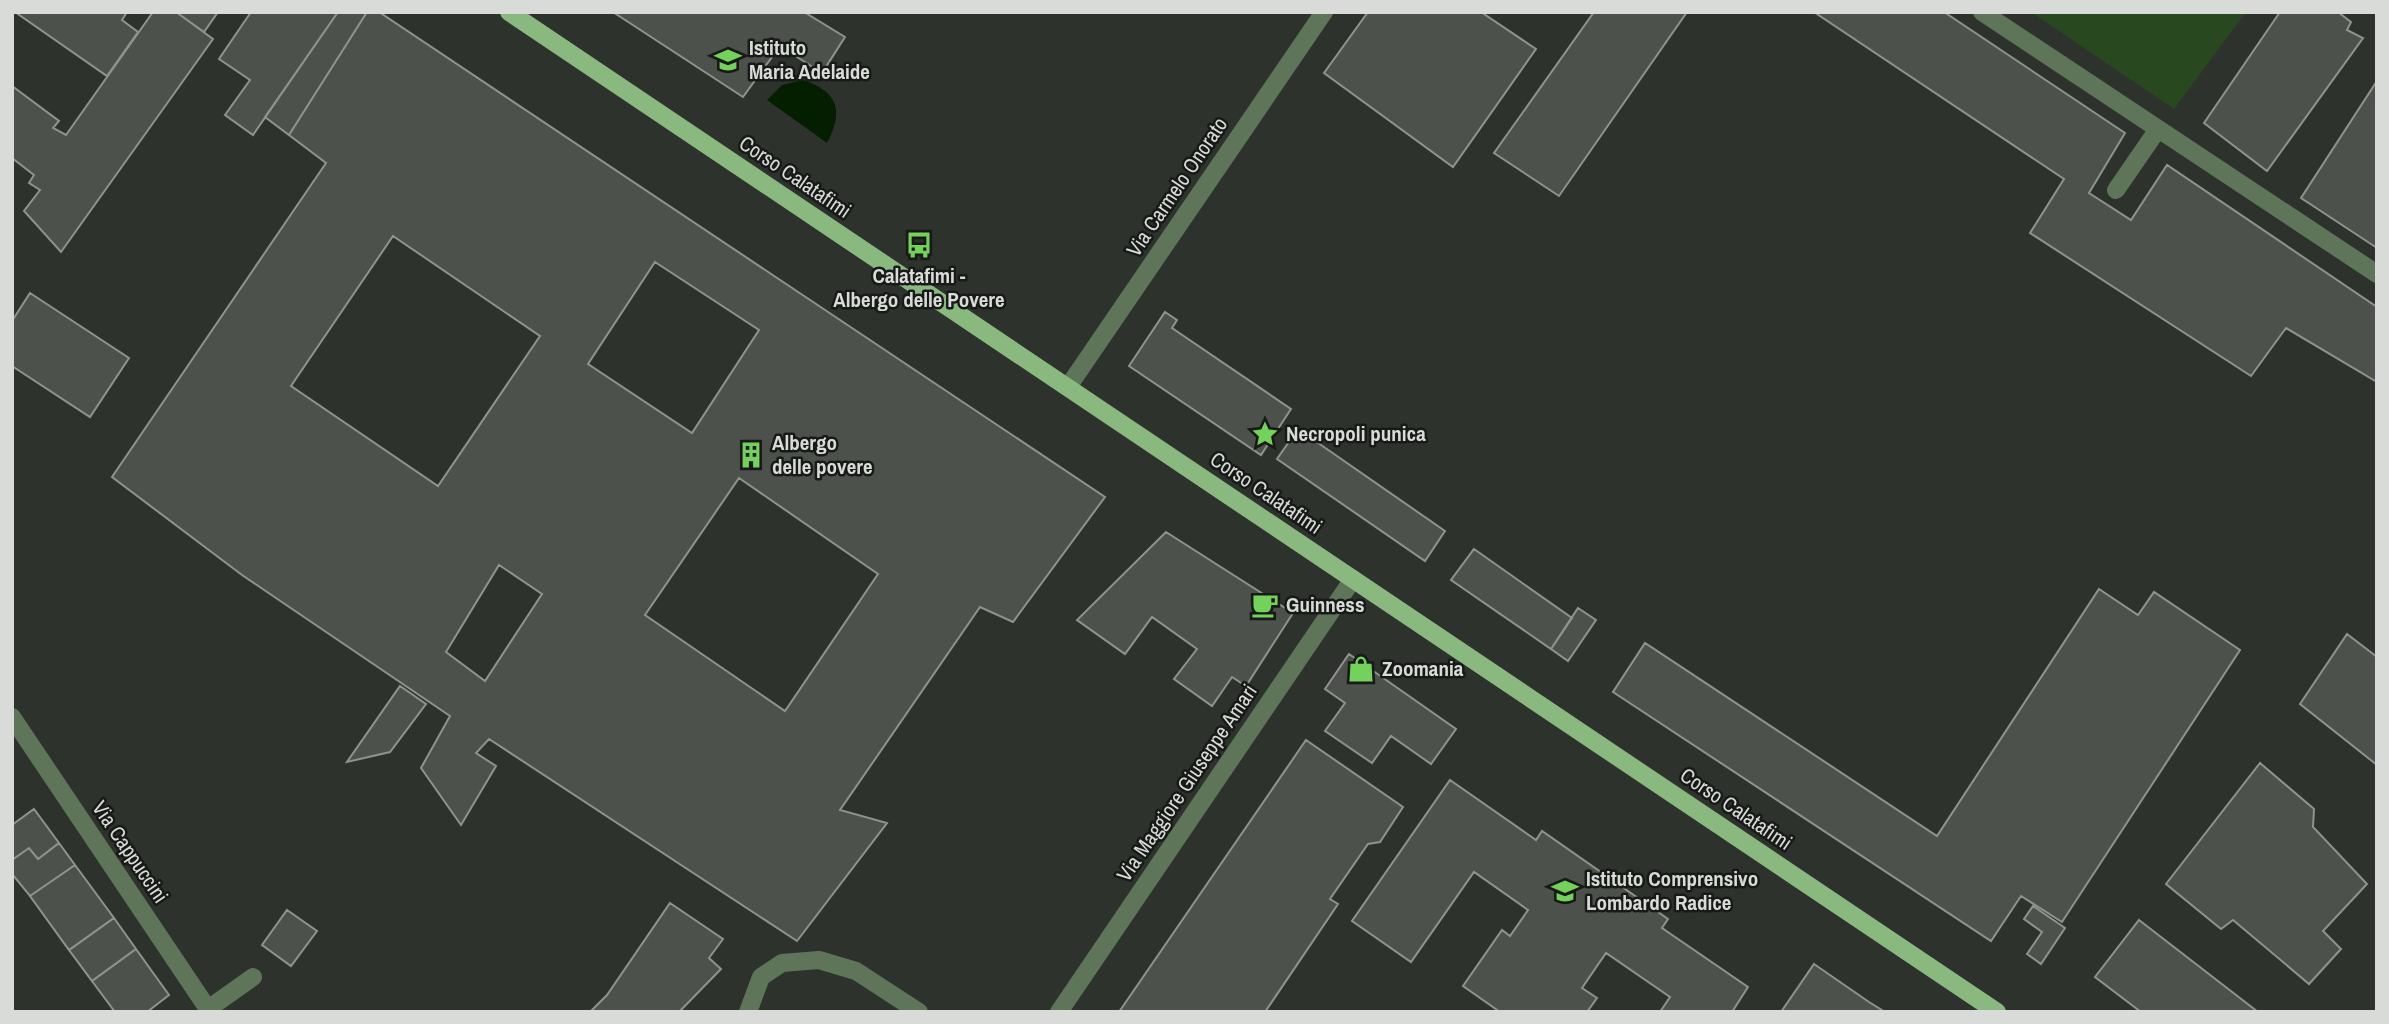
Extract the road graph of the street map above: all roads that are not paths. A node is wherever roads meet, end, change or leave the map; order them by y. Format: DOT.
graph roads {
  1 [pos="509,12"];
  2 [pos="1324,12"];
  3 [pos="1982,12"];
  4 [pos="2158,129"];
  5 [pos="2116,190"];
  6 [pos="2377,274"];
  7 [pos="1068,387"];
  8 [pos="1353,579"];
  9 [pos="12,717"];
  10 [pos="253,977"];
  11 [pos="209,1010"];
  12 [pos="1062,1011"];
  13 [pos="748,1012"];
  14 [pos="919,1012"];
  15 [pos="1997,1012"];
  1 -- 7 [label="main road, Corso Calatafimi"];
  2 -- 7 [label="street, Via Carmelo Onorato"];
  3 -- 4 [label="street"];
  4 -- 5 [label="street"];
  4 -- 6 [label="street"];
  7 -- 8 [label="main road, Corso Calatafimi"];
  8 -- 12 [label="street, Via Maggiore Giuseppe Amari"];
  8 -- 15 [label="main road, Corso Calatafimi"];
  9 -- 11 [label="street, Via Cappuccini"];
  10 -- 11 [label="street"];
  13 -- 14 [label="street"];
}
